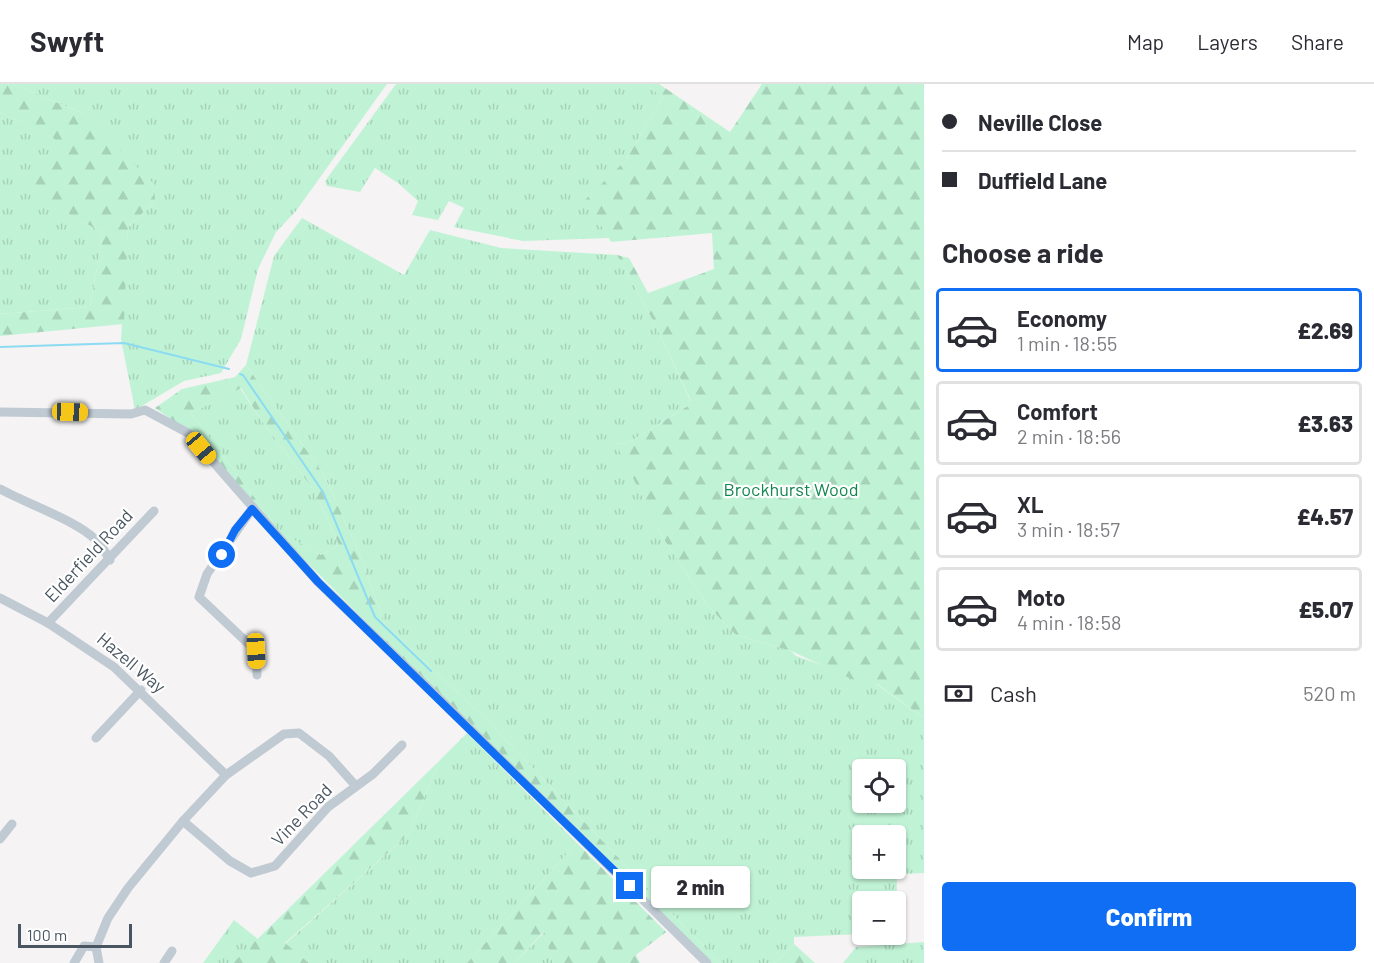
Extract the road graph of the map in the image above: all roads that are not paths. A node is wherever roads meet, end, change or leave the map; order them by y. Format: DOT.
graph roads {
  1 [pos="0,412"];
  2 [pos="0,489"];
  3 [pos="252,509"];
  4 [pos="154,511"];
  5 [pos="110,560"];
  6 [pos="0,598"];
  7 [pos="48,623"];
  8 [pos="257,675"];
  9 [pos="141,690"];
  10 [pos="96,738"];
  11 [pos="402,745"];
  12 [pos="226,775"];
  13 [pos="355,785"];
  14 [pos="183,821"];
  15 [pos="12,824"];
  16 [pos="0,839"];
  17 [pos="96,947"];
  18 [pos="172,951"];
  19 [pos="74,963"];
  20 [pos="99,963"];
  21 [pos="165,963"];
  22 [pos="707,963"];
  1 -- 3 [label="street"];
  2 -- 5 [label="street"];
  3 -- 8 [label="street"];
  3 -- 22 [label="street"];
  4 -- 5 [label="street, Elderfield Road"];
  5 -- 7 [label="street, Elderfield Road"];
  6 -- 7 [label="street, Hazell Way"];
  7 -- 9 [label="street, Hazell Way"];
  9 -- 10 [label="street"];
  9 -- 12 [label="street, Hazell Way"];
  11 -- 13 [label="street, Vine Road"];
  12 -- 13 [label="street, Vine Road"];
  12 -- 14 [label="street, Vine Road"];
  13 -- 14 [label="street, Vine Road"];
  14 -- 17 [label="street, Vine Road"];
  15 -- 16 [label="street"];
  17 -- 19 [label="street"];
  17 -- 20 [label="street"];
  18 -- 21 [label="street"];
}
